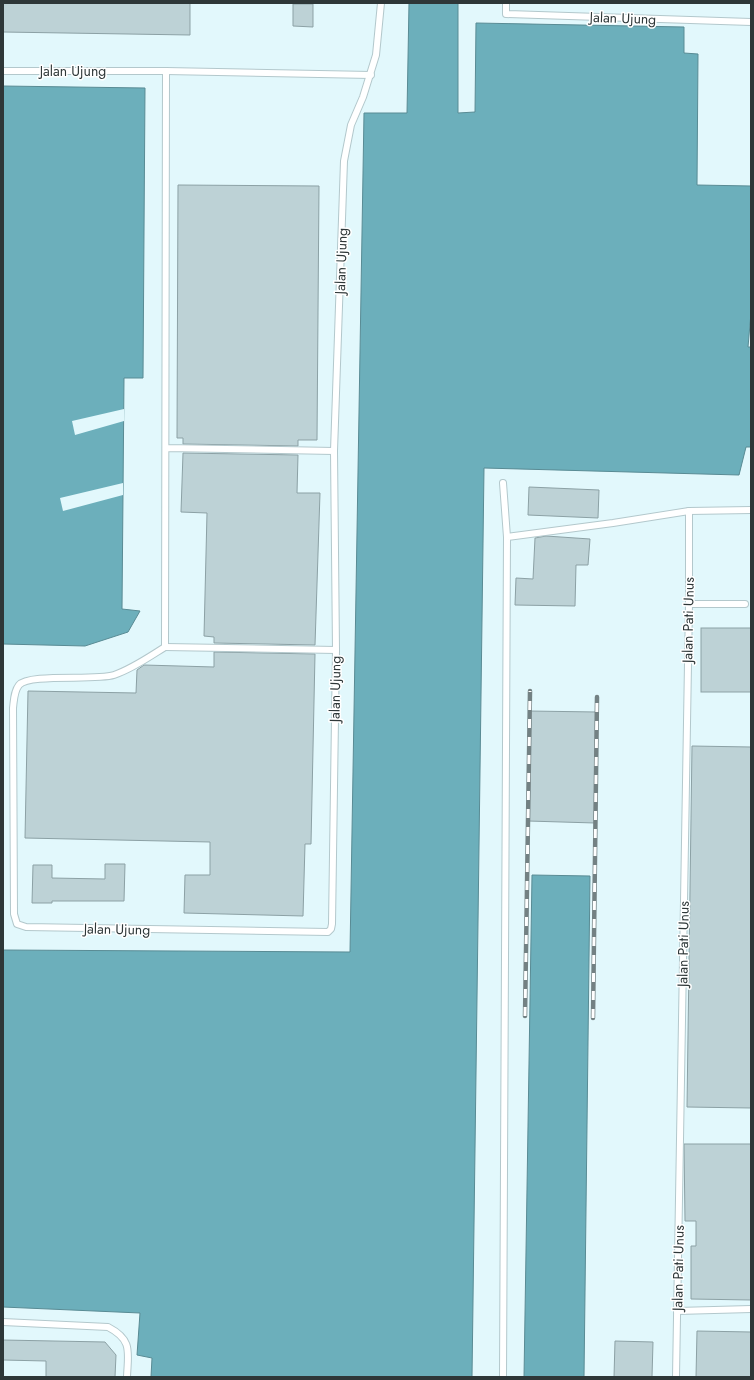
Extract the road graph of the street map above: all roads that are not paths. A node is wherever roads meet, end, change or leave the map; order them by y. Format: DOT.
graph roads {
  1 [pos="381,3"];
  2 [pos="506,3"];
  3 [pos="751,22"];
  4 [pos="3,71"];
  5 [pos="166,71"];
  6 [pos="371,75"];
  7 [pos="166,448"];
  8 [pos="334,451"];
  9 [pos="503,483"];
  10 [pos="751,510"];
  11 [pos="689,511"];
  12 [pos="507,537"];
  13 [pos="689,604"];
  14 [pos="745,604"];
  15 [pos="165,647"];
  16 [pos="336,650"];
  17 [pos="751,1309"];
  18 [pos="677,1311"];
  19 [pos="3,1322"];
  20 [pos="127,1377"];
  21 [pos="503,1377"];
  22 [pos="676,1377"];
  1 -- 6 [label="lane, Jalan Ujung"];
  2 -- 3 [label="lane, Jalan Ujung"];
  4 -- 5 [label="lane, Jalan Ujung"];
  5 -- 6 [label="lane, Jalan Ujung"];
  5 -- 7 [label="lane"];
  6 -- 8 [label="lane, Jalan Ujung"];
  7 -- 8 [label="lane"];
  7 -- 15 [label="lane"];
  8 -- 16 [label="lane, Jalan Ujung"];
  9 -- 12 [label="lane"];
  10 -- 11 [label="lane"];
  11 -- 12 [label="lane"];
  11 -- 13 [label="lane, Jalan Pati Unus"];
  12 -- 21 [label="lane"];
  13 -- 14 [label="lane"];
  13 -- 18 [label="lane, Jalan Pati Unus"];
  15 -- 16 [label="lane"];
  15 -- 16 [label="lane, Jalan Ujung"];
  17 -- 18 [label="lane"];
  18 -- 22 [label="lane, Jalan Pati Unus"];
  19 -- 20 [label="lane"];
}
